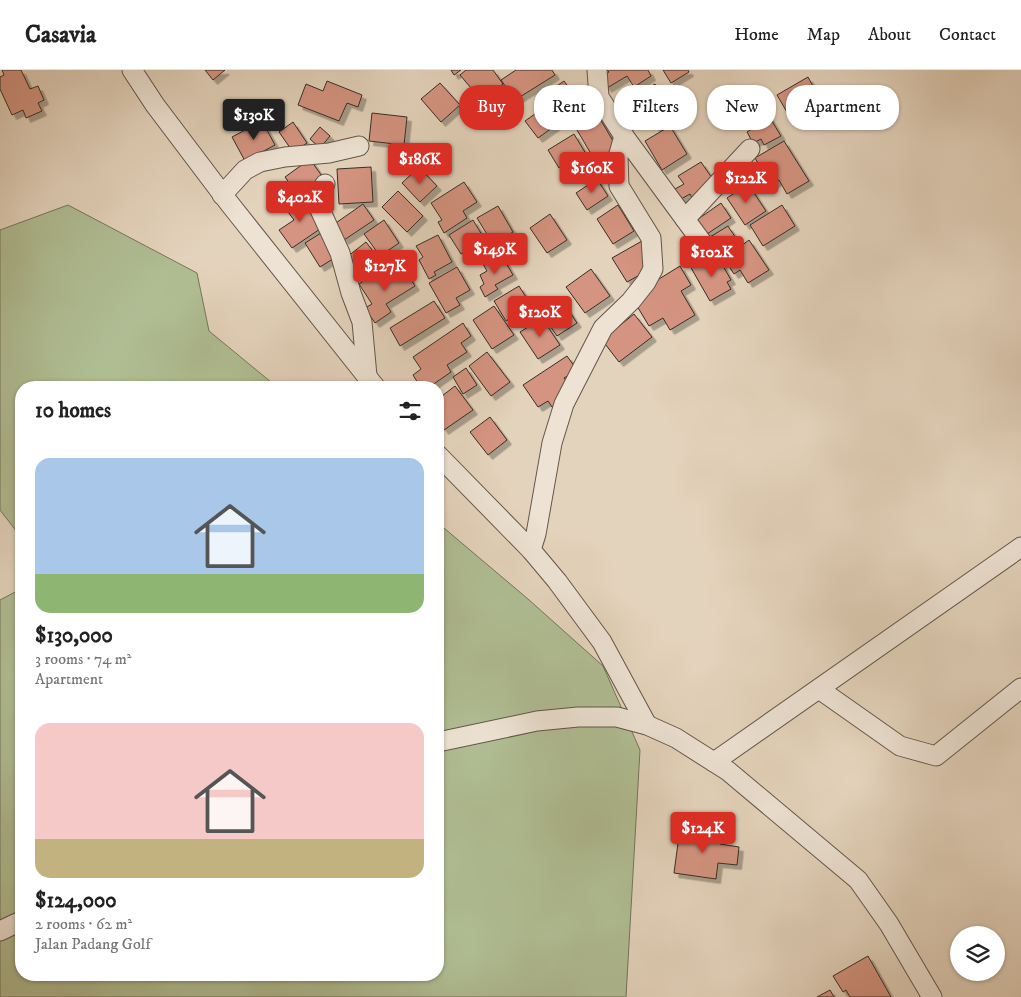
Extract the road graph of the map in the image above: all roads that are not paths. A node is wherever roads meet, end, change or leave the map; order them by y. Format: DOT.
graph roads {
  1 [pos="132,70"];
  2 [pos="597,70"];
  3 [pos="624,136"];
  4 [pos="359,146"];
  5 [pos="750,149"];
  6 [pos="325,184"];
  7 [pos="222,194"];
  8 [pos="684,219"];
  9 [pos="704,246"];
  10 [pos="371,381"];
  11 [pos="372,381"];
  12 [pos="444,462"];
  13 [pos="1021,547"];
  14 [pos="531,550"];
  15 [pos="1021,688"];
  16 [pos="818,689"];
  17 [pos="647,725"];
  18 [pos="444,741"];
  19 [pos="714,762"];
  20 [pos="15,924"];
  21 [pos="0,931"];
  22 [pos="932,997"];
  1 -- 7 [label="street"];
  2 -- 3 [label="street"];
  3 -- 8 [label="street"];
  3 -- 14 [label="street"];
  4 -- 7 [label="street"];
  5 -- 8 [label="street"];
  6 -- 11 [label="street"];
  7 -- 10 [label="street"];
  8 -- 9 [label="street"];
  12 -- 14 [label="street"];
  13 -- 16 [label="street"];
  14 -- 17 [label="street"];
  15 -- 16 [label="street"];
  16 -- 19 [label="street"];
  17 -- 18 [label="street"];
  17 -- 19 [label="street"];
  19 -- 22 [label="street"];
  20 -- 21 [label="street"];
}
